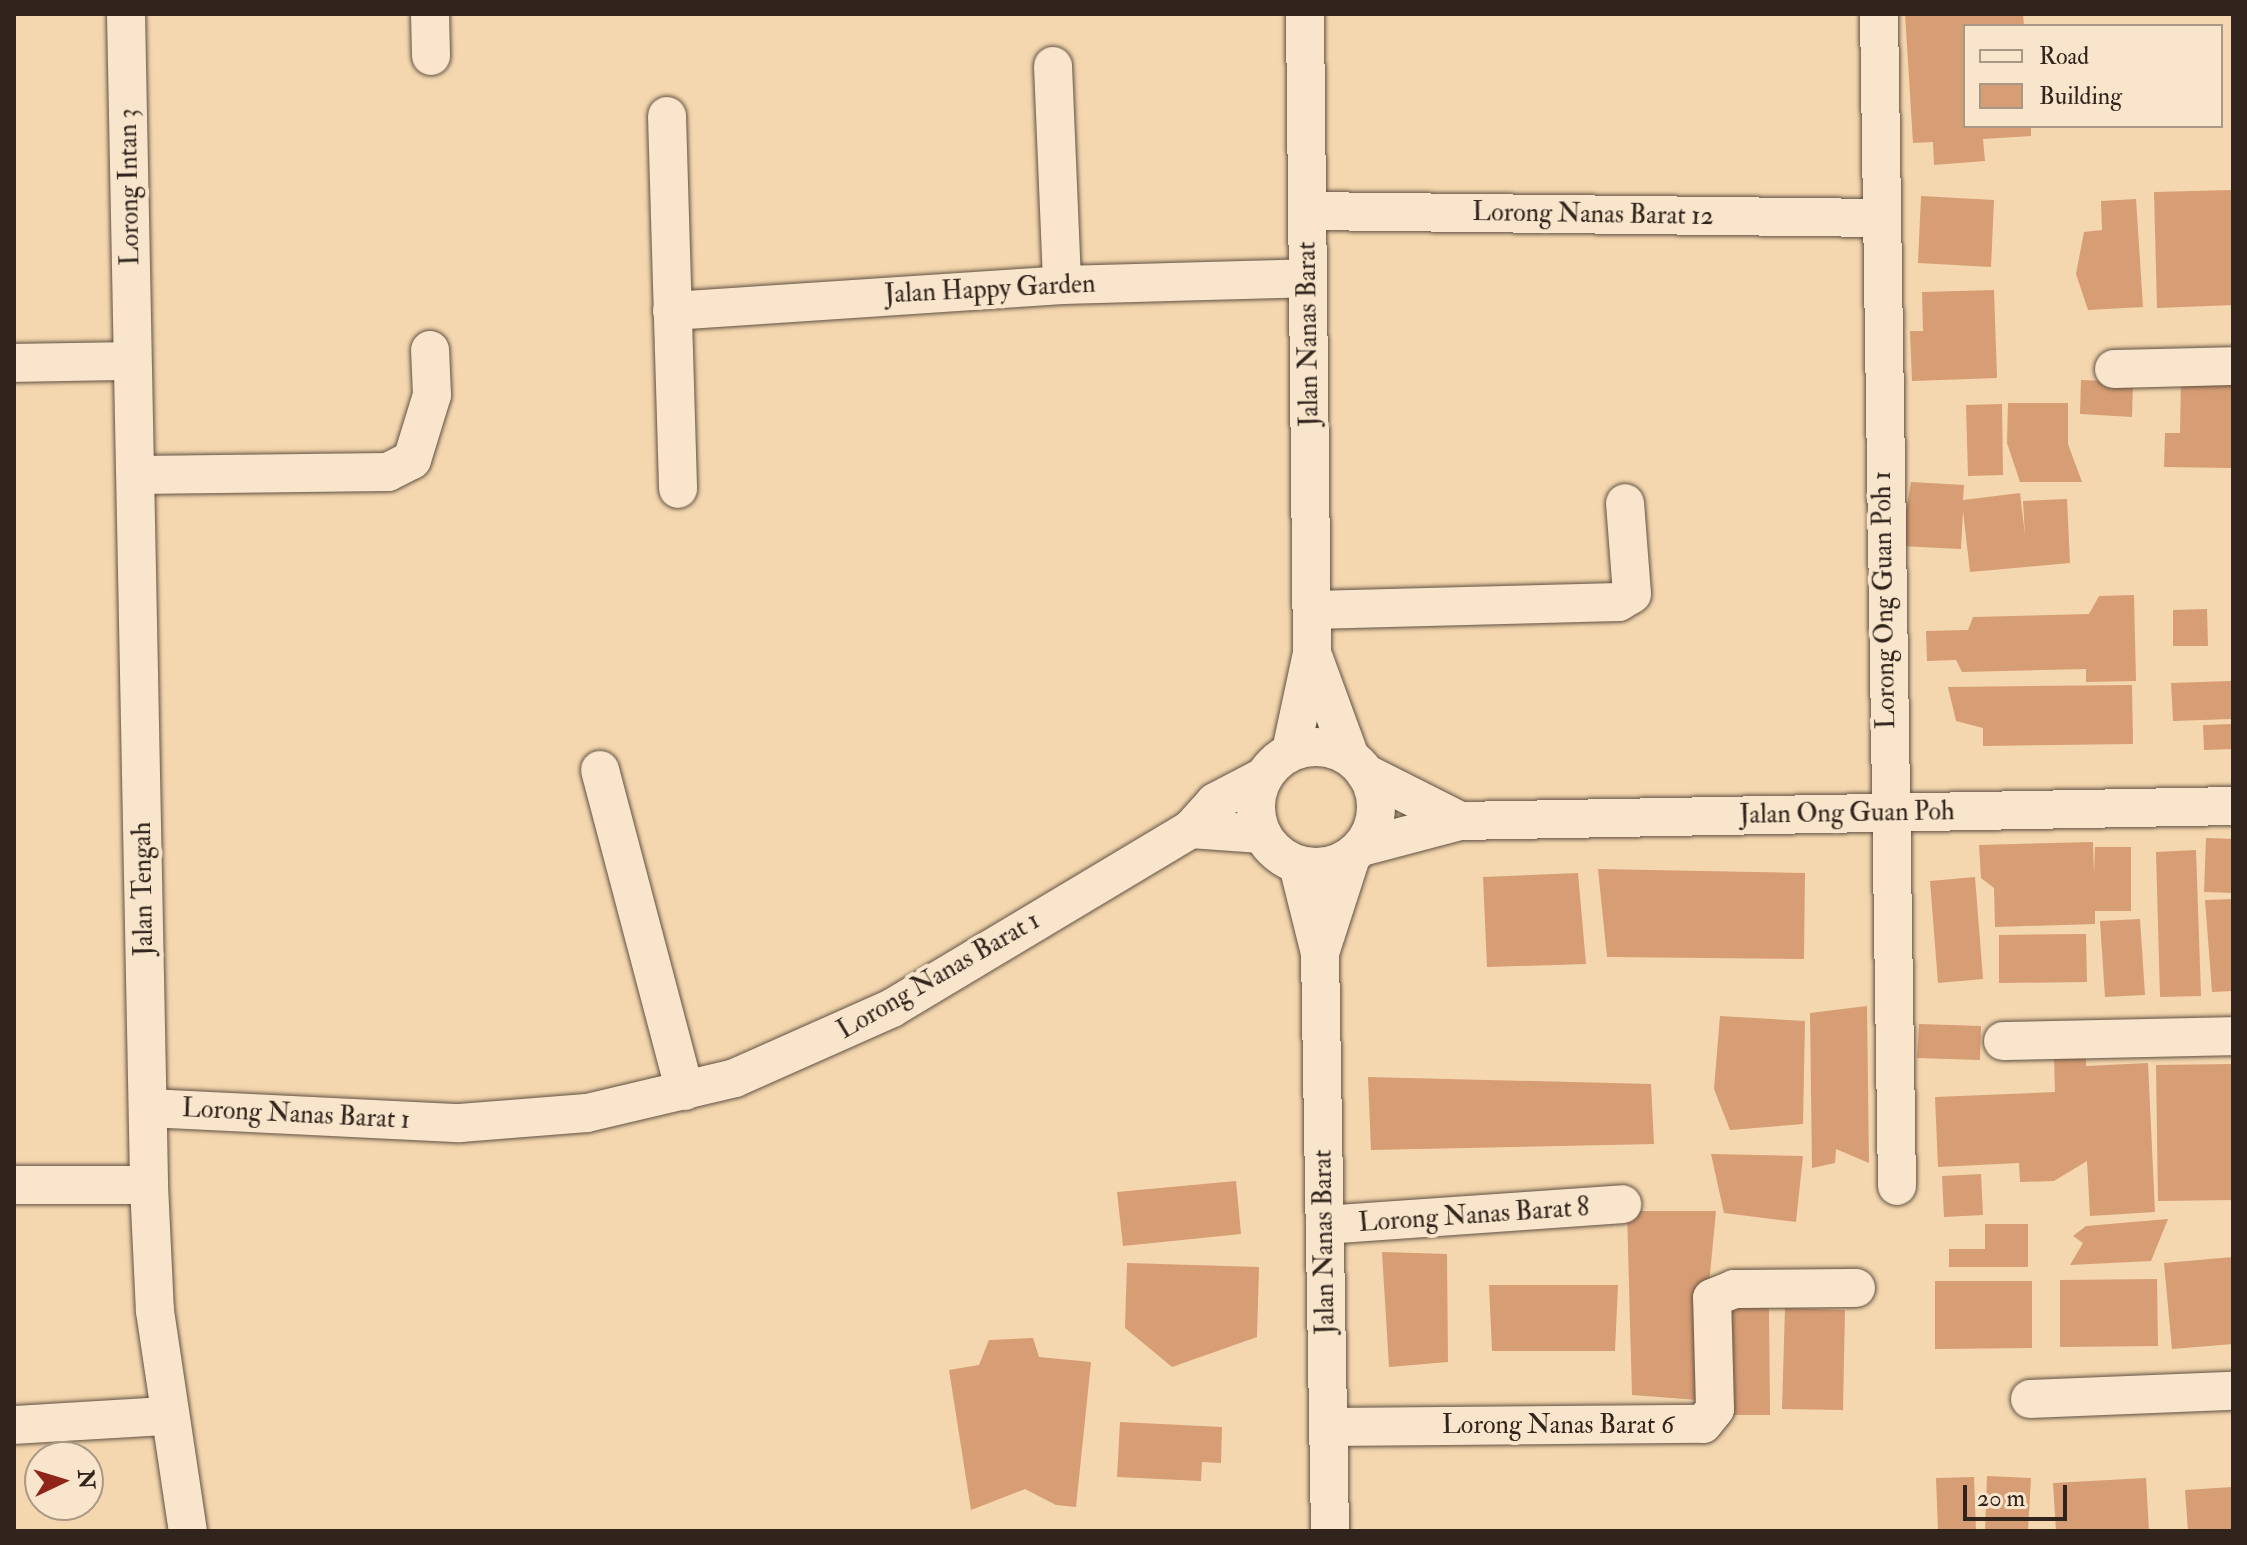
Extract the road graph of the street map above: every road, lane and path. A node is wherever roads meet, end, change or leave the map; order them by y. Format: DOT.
graph roads {
  1 [pos="126,14"];
  2 [pos="430,14"];
  3 [pos="1305,14"];
  4 [pos="1879,14"];
  5 [pos="431,56"];
  6 [pos="1053,66"];
  7 [pos="667,116"];
  8 [pos="1308,211"];
  9 [pos="1878,218"];
  10 [pos="1307,278"];
  11 [pos="1062,285"];
  12 [pos="672,311"];
  13 [pos="430,350"];
  14 [pos="131,361"];
  15 [pos="14,363"];
  16 [pos="2233,366"];
  17 [pos="2114,369"];
  18 [pos="136,475"];
  19 [pos="678,489"];
  20 [pos="1625,503"];
  21 [pos="1313,610"];
  22 [pos="1312,653"];
  23 [pos="1291,751"];
  24 [pos="1358,765"];
  25 [pos="600,770"];
  26 [pos="1263,777"];
  27 [pos="2233,806"];
  28 [pos="1888,813"];
  29 [pos="1460,821"];
  30 [pos="1191,829"];
  31 [pos="1261,834"];
  32 [pos="1357,852"];
  33 [pos="1298,865"];
  34 [pos="1320,953"];
  35 [pos="2233,1036"];
  36 [pos="2003,1041"];
  37 [pos="685,1091"];
  38 [pos="148,1108"];
  39 [pos="14,1185"];
  40 [pos="149,1185"];
  41 [pos="1897,1186"];
  42 [pos="1622,1204"];
  43 [pos="1325,1225"];
  44 [pos="1856,1288"];
  45 [pos="2233,1391"];
  46 [pos="2030,1399"];
  47 [pos="167,1416"];
  48 [pos="14,1425"];
  49 [pos="1329,1427"];
  50 [pos="188,1531"];
  51 [pos="1330,1531"];
  1 -- 14 [label="street, Lorong Intan 3"];
  2 -- 5 [label="street"];
  3 -- 8 [label="street, Jalan Nanas Barat"];
  4 -- 9 [label="street, Lorong Ong Guan Poh 1"];
  6 -- 11 [label="street"];
  7 -- 12 [label="street"];
  8 -- 9 [label="street, Lorong Nanas Barat 12"];
  8 -- 10 [label="street, Jalan Nanas Barat"];
  9 -- 28 [label="street, Lorong Ong Guan Poh 1"];
  10 -- 11 [label="street, Jalan Happy Garden"];
  10 -- 21 [label="street, Jalan Nanas Barat"];
  11 -- 12 [label="street, Jalan Happy Garden"];
  12 -- 19 [label="street"];
  13 -- 18 [label="street"];
  14 -- 15 [label="street"];
  14 -- 18 [label="street, Jalan Tengah"];
  16 -- 17 [label="street"];
  18 -- 38 [label="street, Jalan Tengah"];
  20 -- 21 [label="street"];
  21 -- 22 [label="street, Jalan Nanas Barat"];
  22 -- 23 [label="street, Jalan Nanas Barat"];
  22 -- 24 [label="street, Jalan Nanas Barat"];
  23 -- 24 [label="street"];
  23 -- 26 [label="street"];
  24 -- 29 [label="street, Jalan Ong Guan Poh"];
  24 -- 32 [label="street"];
  25 -- 37 [label="street"];
  26 -- 30 [label="street, Lorong Nanas Barat 1"];
  26 -- 31 [label="street"];
  27 -- 28 [label="street, Jalan Ong Guan Poh"];
  28 -- 29 [label="street, Jalan Ong Guan Poh"];
  28 -- 41 [label="street, Lorong Ong Guan Poh 1"];
  29 -- 32 [label="street, Jalan Ong Guan Poh"];
  30 -- 31 [label="street"];
  30 -- 37 [label="street, Lorong Nanas Barat 1"];
  31 -- 33 [label="street"];
  32 -- 33 [label="street"];
  32 -- 34 [label="street, Jalan Nanas Barat"];
  33 -- 34 [label="street, Jalan Nanas Barat"];
  34 -- 43 [label="street, Jalan Nanas Barat"];
  35 -- 36 [label="street"];
  37 -- 38 [label="street, Lorong Nanas Barat 1"];
  38 -- 40 [label="street, Jalan Tengah"];
  39 -- 40 [label="street"];
  40 -- 47 [label="street, Jalan Tengah"];
  42 -- 43 [label="street, Lorong Nanas Barat 8"];
  43 -- 49 [label="street, Jalan Nanas Barat"];
  44 -- 49 [label="street, Lorong Nanas Barat 6"];
  45 -- 46 [label="street"];
  47 -- 48 [label="street"];
  47 -- 50 [label="street, Jalan Tengah"];
  49 -- 51 [label="street, Jalan Nanas Barat"];
}
